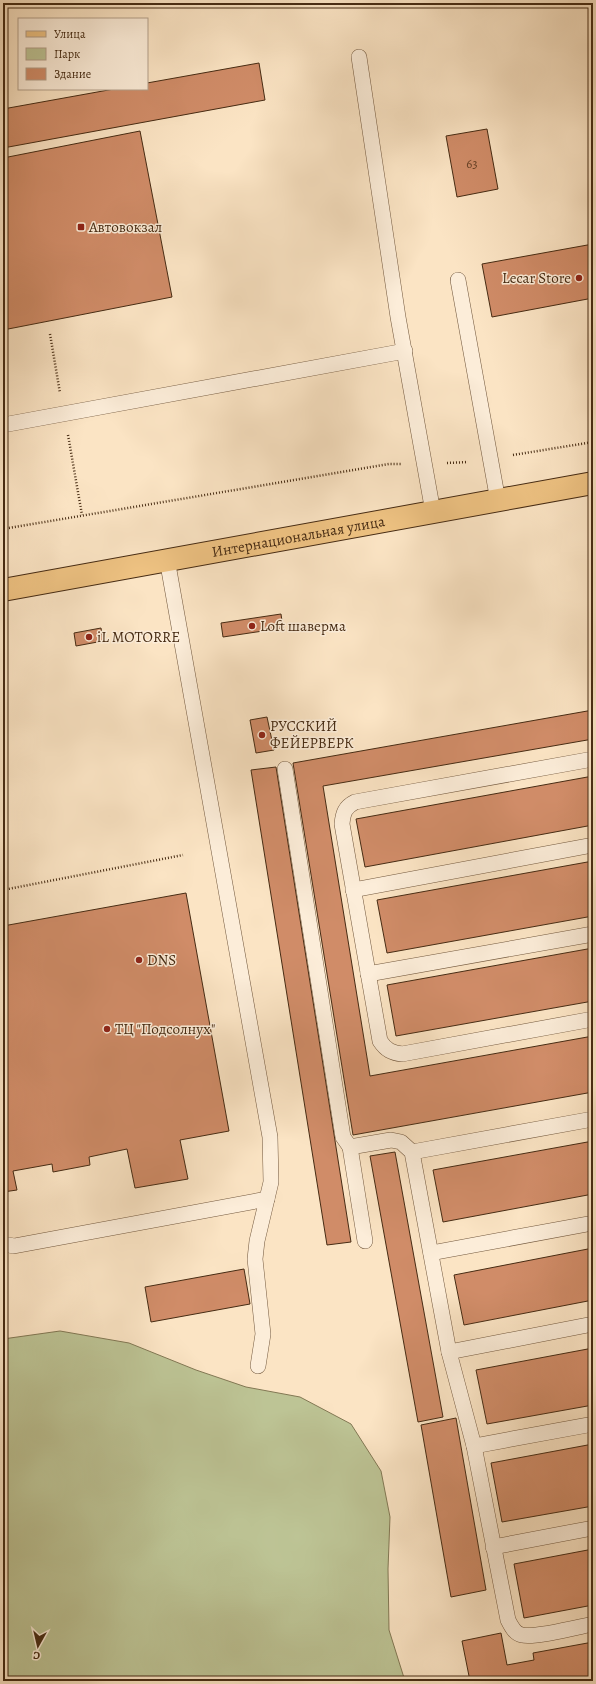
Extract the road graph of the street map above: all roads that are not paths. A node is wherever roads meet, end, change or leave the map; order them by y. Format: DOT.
graph roads {
  1 [pos="359,57"];
  2 [pos="458,280"];
  3 [pos="405,351"];
  4 [pos="3,425"];
  5 [pos="593,483"];
  6 [pos="498,501"];
  7 [pos="433,512"];
  8 [pos="167,559"];
  9 [pos="3,590"];
  10 [pos="593,759"];
  11 [pos="285,769"];
  12 [pos="593,845"];
  13 [pos="353,890"];
  14 [pos="593,934"];
  15 [pos="368,974"];
  16 [pos="593,1019"];
  17 [pos="593,1119"];
  18 [pos="350,1147"];
  19 [pos="412,1152"];
  20 [pos="267,1199"];
  21 [pos="593,1223"];
  22 [pos="365,1241"];
  23 [pos="3,1244"];
  24 [pos="431,1253"];
  25 [pos="593,1324"];
  26 [pos="449,1352"];
  27 [pos="258,1366"];
  28 [pos="593,1424"];
  29 [pos="474,1446"];
  30 [pos="593,1528"];
  31 [pos="494,1547"];
  32 [pos="593,1624"];
  1 -- 3 [label="lane"];
  2 -- 6 [label="lane"];
  3 -- 4 [label="lane"];
  3 -- 7 [label="lane"];
  5 -- 6 [label="main road, Интернациональная улица"];
  6 -- 7 [label="main road, Интернациональная улица"];
  7 -- 8 [label="main road, Интернациональная улица"];
  8 -- 9 [label="main road, Интернациональная улица"];
  8 -- 20 [label="lane"];
  10 -- 13 [label="lane"];
  11 -- 18 [label="lane"];
  12 -- 13 [label="lane"];
  13 -- 15 [label="lane"];
  14 -- 15 [label="lane"];
  15 -- 16 [label="lane"];
  17 -- 19 [label="lane"];
  18 -- 19 [label="lane"];
  18 -- 22 [label="lane"];
  19 -- 24 [label="lane"];
  20 -- 23 [label="lane"];
  20 -- 27 [label="lane"];
  21 -- 24 [label="lane"];
  24 -- 26 [label="lane"];
  25 -- 26 [label="lane"];
  26 -- 29 [label="lane"];
  28 -- 29 [label="lane"];
  29 -- 31 [label="lane"];
  30 -- 31 [label="lane"];
  31 -- 32 [label="lane"];
}
